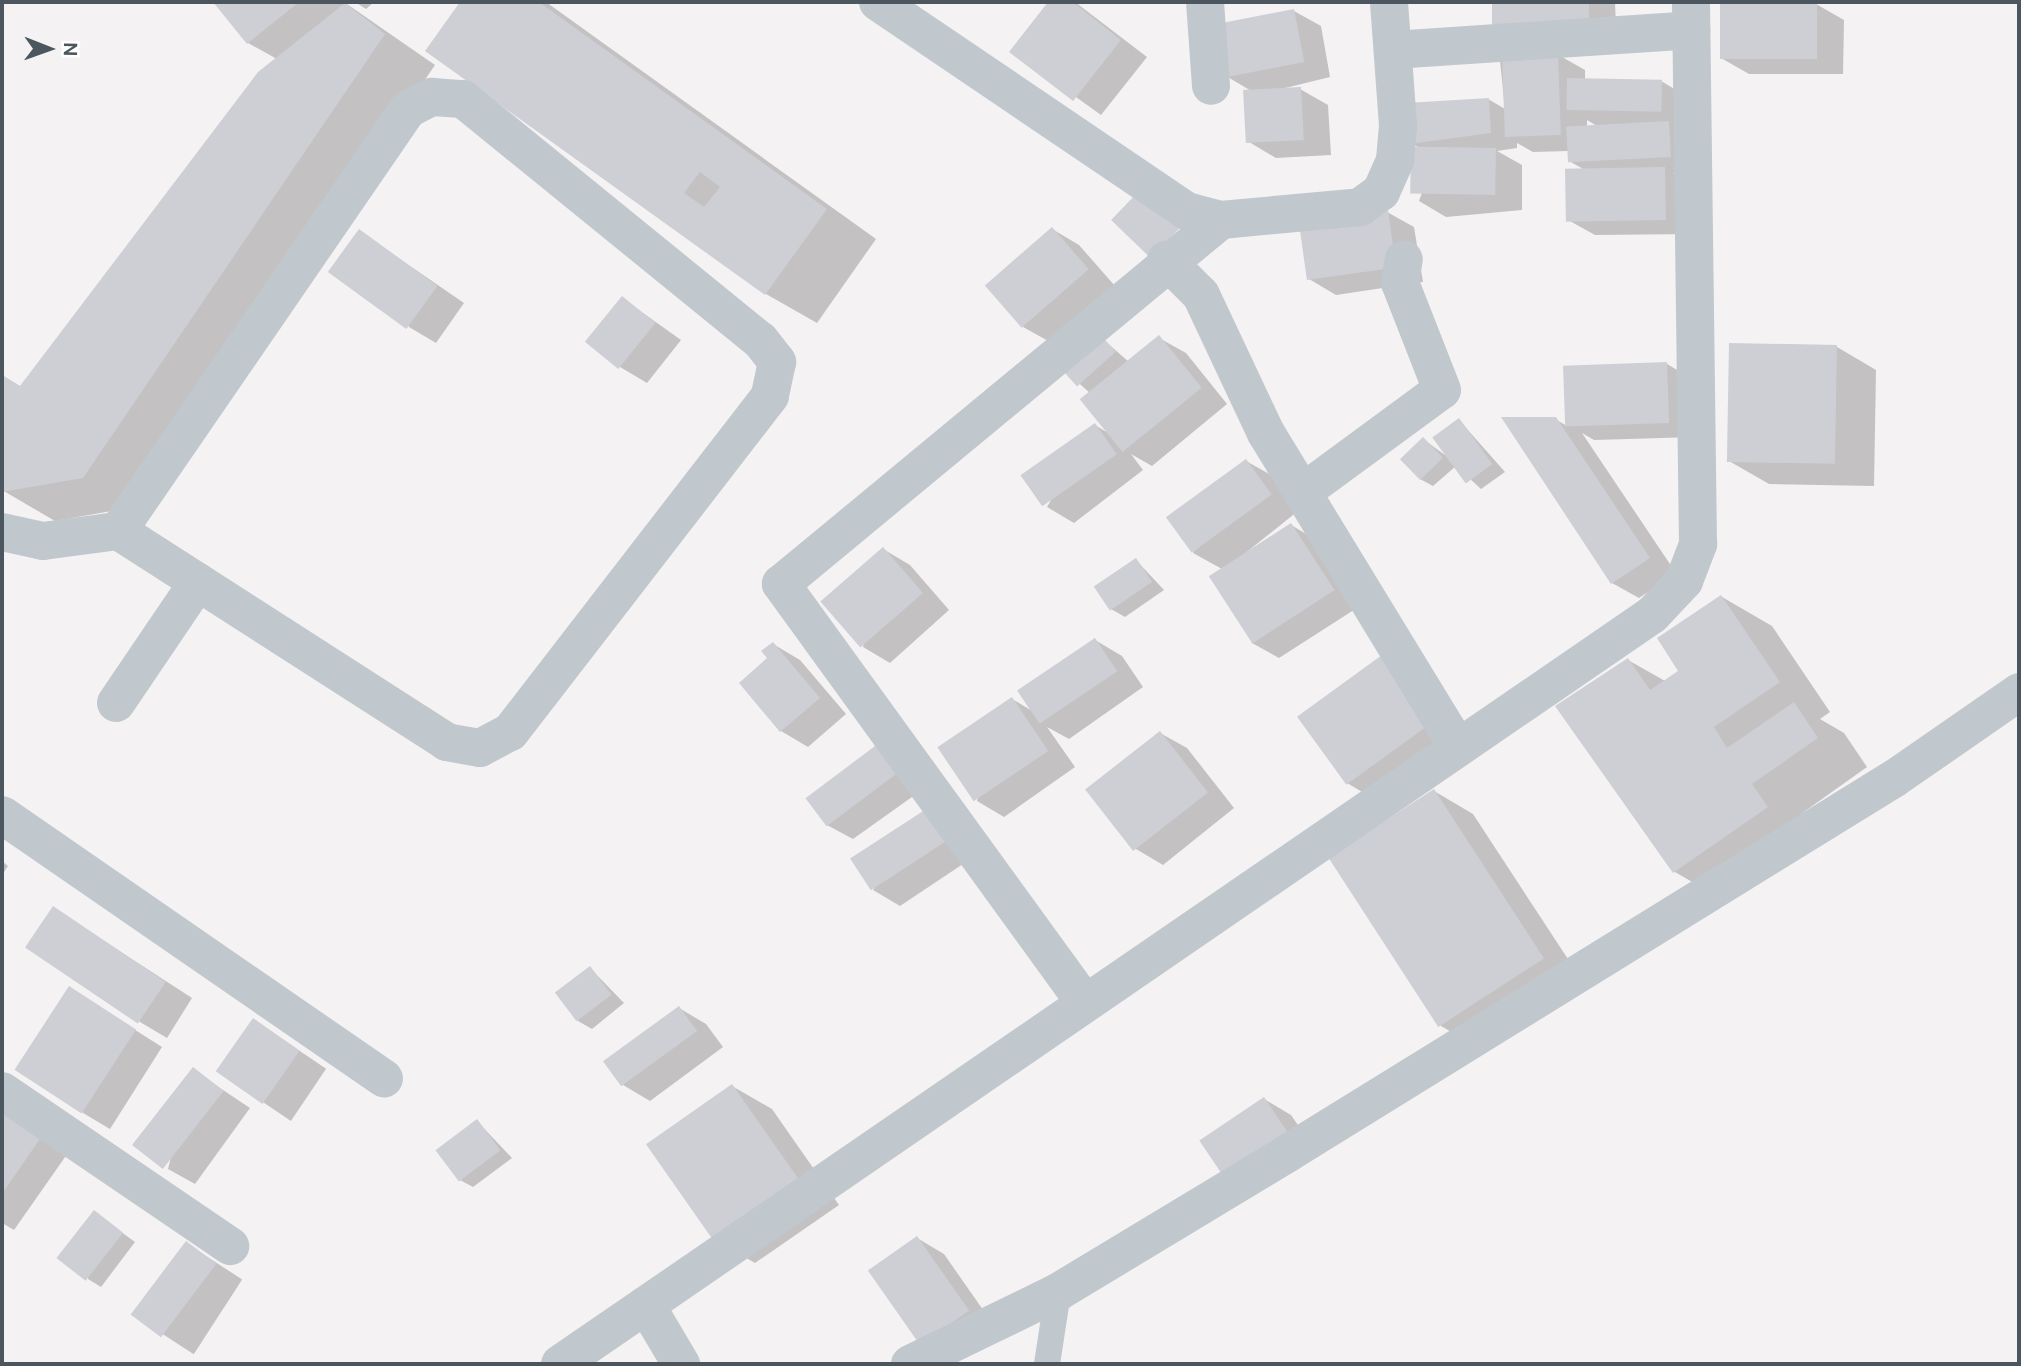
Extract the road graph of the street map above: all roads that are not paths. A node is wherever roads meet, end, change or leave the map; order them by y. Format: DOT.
graph roads {
  1 [pos="878,2"];
  2 [pos="1205,2"];
  3 [pos="1389,2"];
  4 [pos="1691,16"];
  5 [pos="1393,50"];
  6 [pos="1210,86"];
  7 [pos="1221,220"];
  8 [pos="1404,259"];
  9 [pos="1166,260"];
  10 [pos="1303,492"];
  11 [pos="118,531"];
  12 [pos="2,532"];
  13 [pos="198,582"];
  14 [pos="2019,692"];
  15 [pos="116,703"];
  16 [pos="1457,746"];
  17 [pos="2,815"];
  18 [pos="1085,1003"];
  19 [pos="384,1079"];
  20 [pos="2,1091"];
  21 [pos="230,1246"];
  22 [pos="1058,1292"];
  23 [pos="646,1305"];
  24 [pos="560,1364"];
  25 [pos="681,1364"];
  26 [pos="910,1364"];
  27 [pos="1046,1364"];
  1 -- 7 [label="street"];
  2 -- 6 [label="street"];
  3 -- 5 [label="street"];
  4 -- 5 [label="street"];
  4 -- 16 [label="street"];
  5 -- 7 [label="street"];
  7 -- 9 [label="street"];
  8 -- 10 [label="street"];
  9 -- 10 [label="street"];
  9 -- 18 [label="street"];
  10 -- 16 [label="street"];
  11 -- 12 [label="street"];
  11 -- 13 [label="street"];
  11 -- 13 [label="street"];
  13 -- 15 [label="street"];
  14 -- 22 [label="street"];
  16 -- 18 [label="street"];
  17 -- 19 [label="street"];
  18 -- 23 [label="street"];
  20 -- 21 [label="street"];
  22 -- 26 [label="street"];
  22 -- 27 [label="lane"];
  23 -- 24 [label="street"];
  23 -- 25 [label="street"];
}
